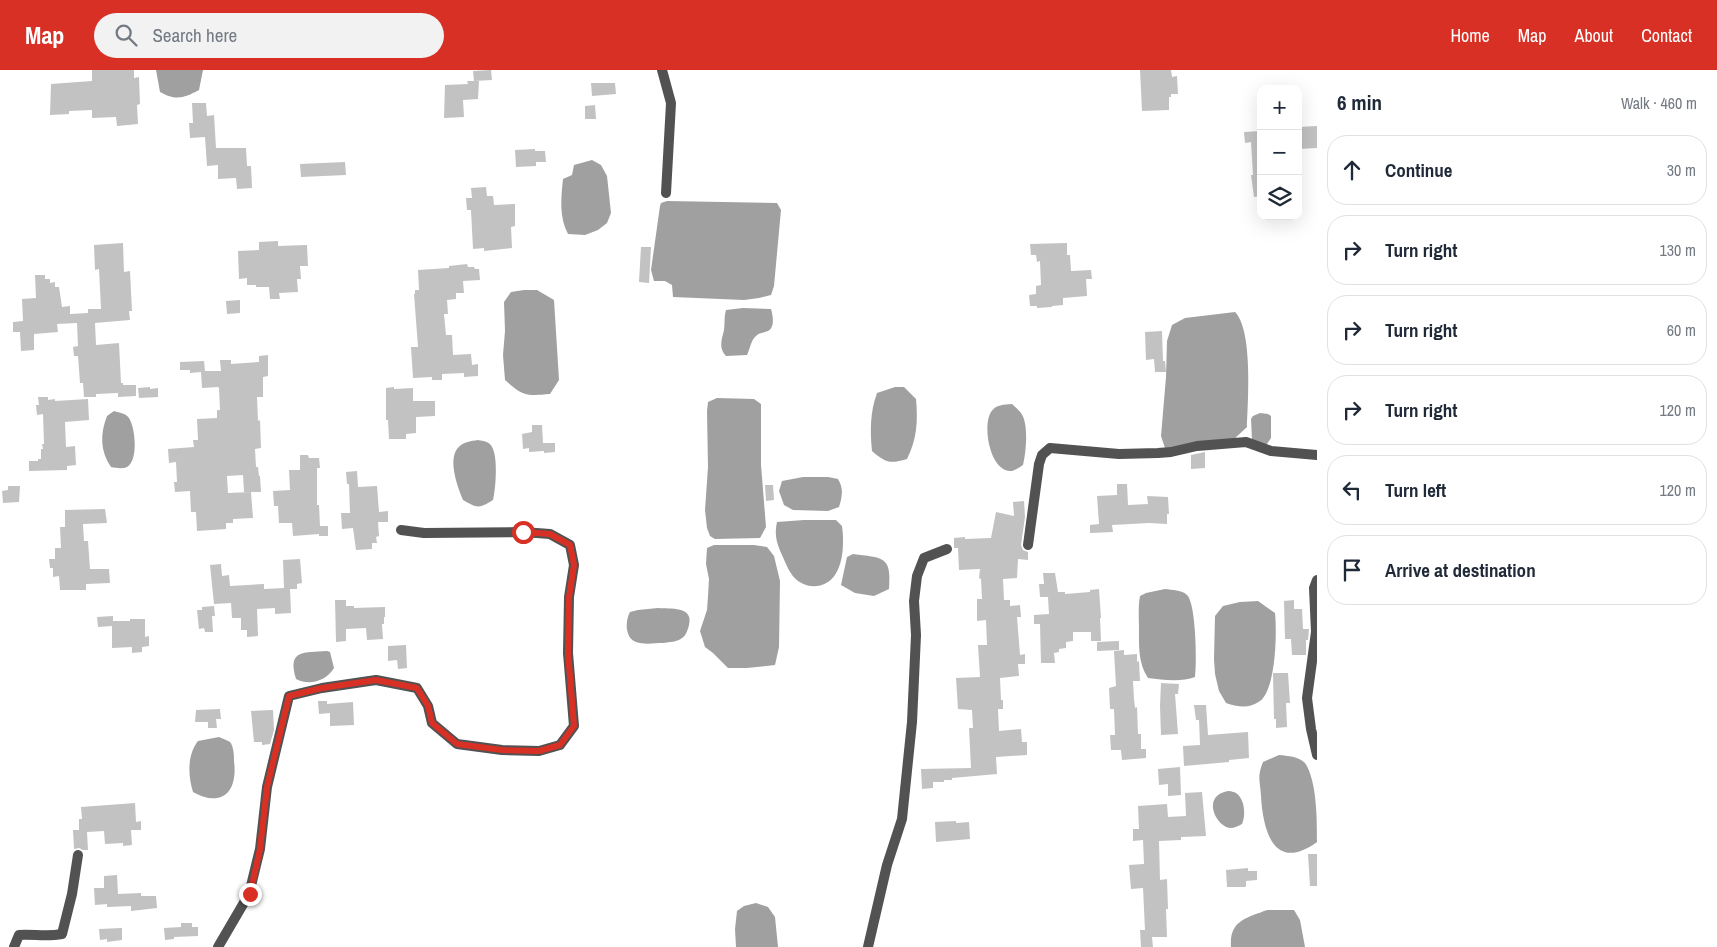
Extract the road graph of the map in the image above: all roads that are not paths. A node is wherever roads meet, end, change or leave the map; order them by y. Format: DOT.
graph roads {
  1 [pos="662,70"];
  2 [pos="666,193"];
  3 [pos="1317,454"];
  4 [pos="401,530"];
  5 [pos="1028,545"];
  6 [pos="947,549"];
  7 [pos="1317,580"];
  8 [pos="1317,755"];
  9 [pos="78,855"];
  10 [pos="14,947"];
  11 [pos="218,947"];
  12 [pos="868,947"];
  1 -- 2 [label="street"];
  3 -- 5 [label="street"];
  4 -- 11 [label="street"];
  6 -- 12 [label="street"];
  7 -- 8 [label="street"];
  9 -- 10 [label="street"];
}
